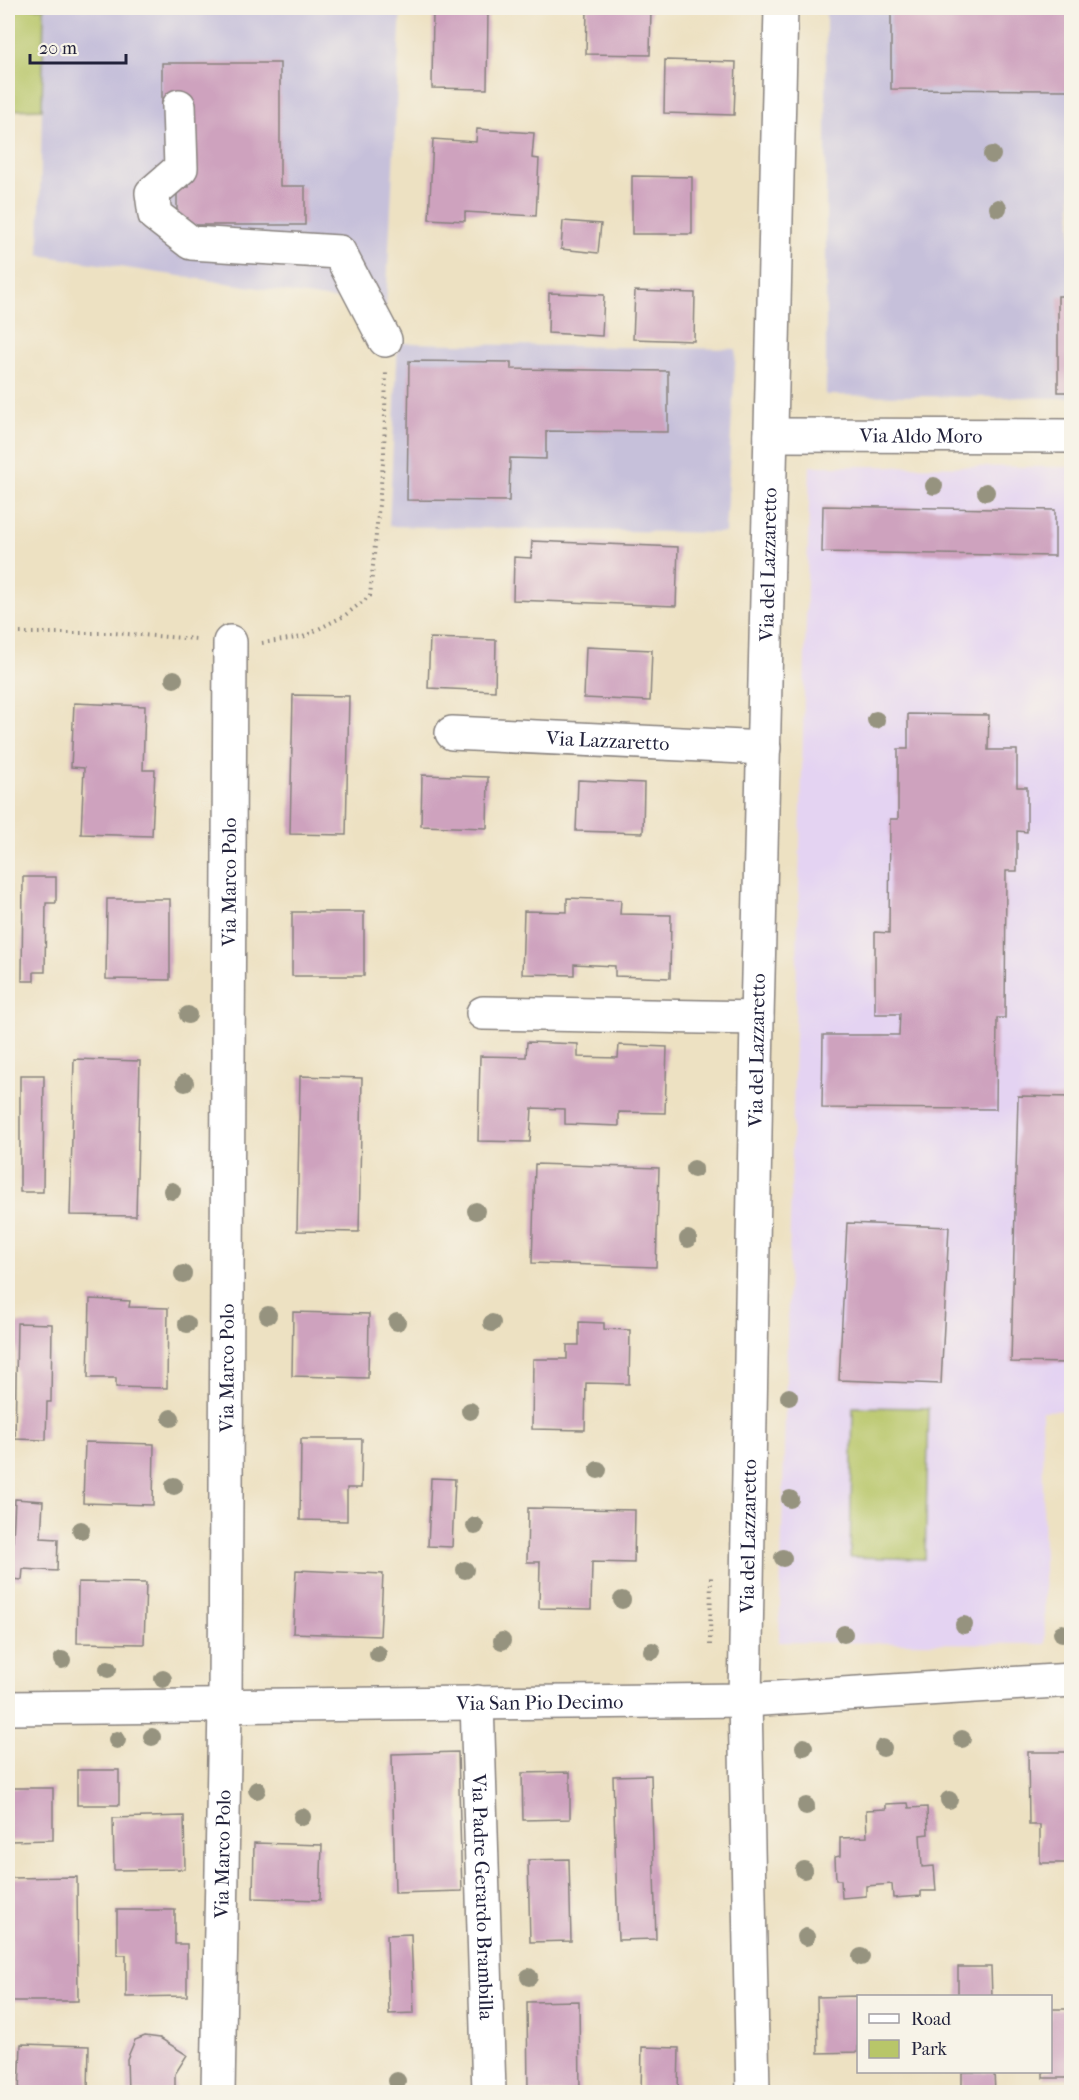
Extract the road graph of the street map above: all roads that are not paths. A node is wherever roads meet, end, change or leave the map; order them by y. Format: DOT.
graph roads {
  1 [pos="781,8"];
  2 [pos="179,106"];
  3 [pos="385,340"];
  4 [pos="771,435"];
  5 [pos="1071,436"];
  6 [pos="230,642"];
  7 [pos="452,733"];
  8 [pos="764,748"];
  9 [pos="483,1013"];
  10 [pos="758,1018"];
  11 [pos="1071,1680"];
  12 [pos="745,1700"];
  13 [pos="477,1702"];
  14 [pos="225,1704"];
  15 [pos="8,1708"];
  16 [pos="218,2092"];
  17 [pos="489,2092"];
  18 [pos="753,2092"];
  1 -- 4 [label="street, Via del Lazzaretto"];
  2 -- 3 [label="street"];
  4 -- 5 [label="street, Via Aldo Moro"];
  4 -- 8 [label="street, Via del Lazzaretto"];
  6 -- 14 [label="street, Via Marco Polo"];
  7 -- 8 [label="street, Via Lazzaretto"];
  8 -- 10 [label="street, Via del Lazzaretto"];
  9 -- 10 [label="street"];
  10 -- 12 [label="street, Via del Lazzaretto"];
  11 -- 12 [label="street, Via San Pio Decimo"];
  12 -- 13 [label="street, Via San Pio Decimo"];
  12 -- 18 [label="street, Via del Lazzaretto"];
  13 -- 14 [label="street, Via San Pio Decimo"];
  13 -- 17 [label="street, Via Padre Gerardo Brambilla"];
  14 -- 15 [label="street, Via San Pio Decimo"];
  14 -- 16 [label="street, Via Marco Polo"];
}
